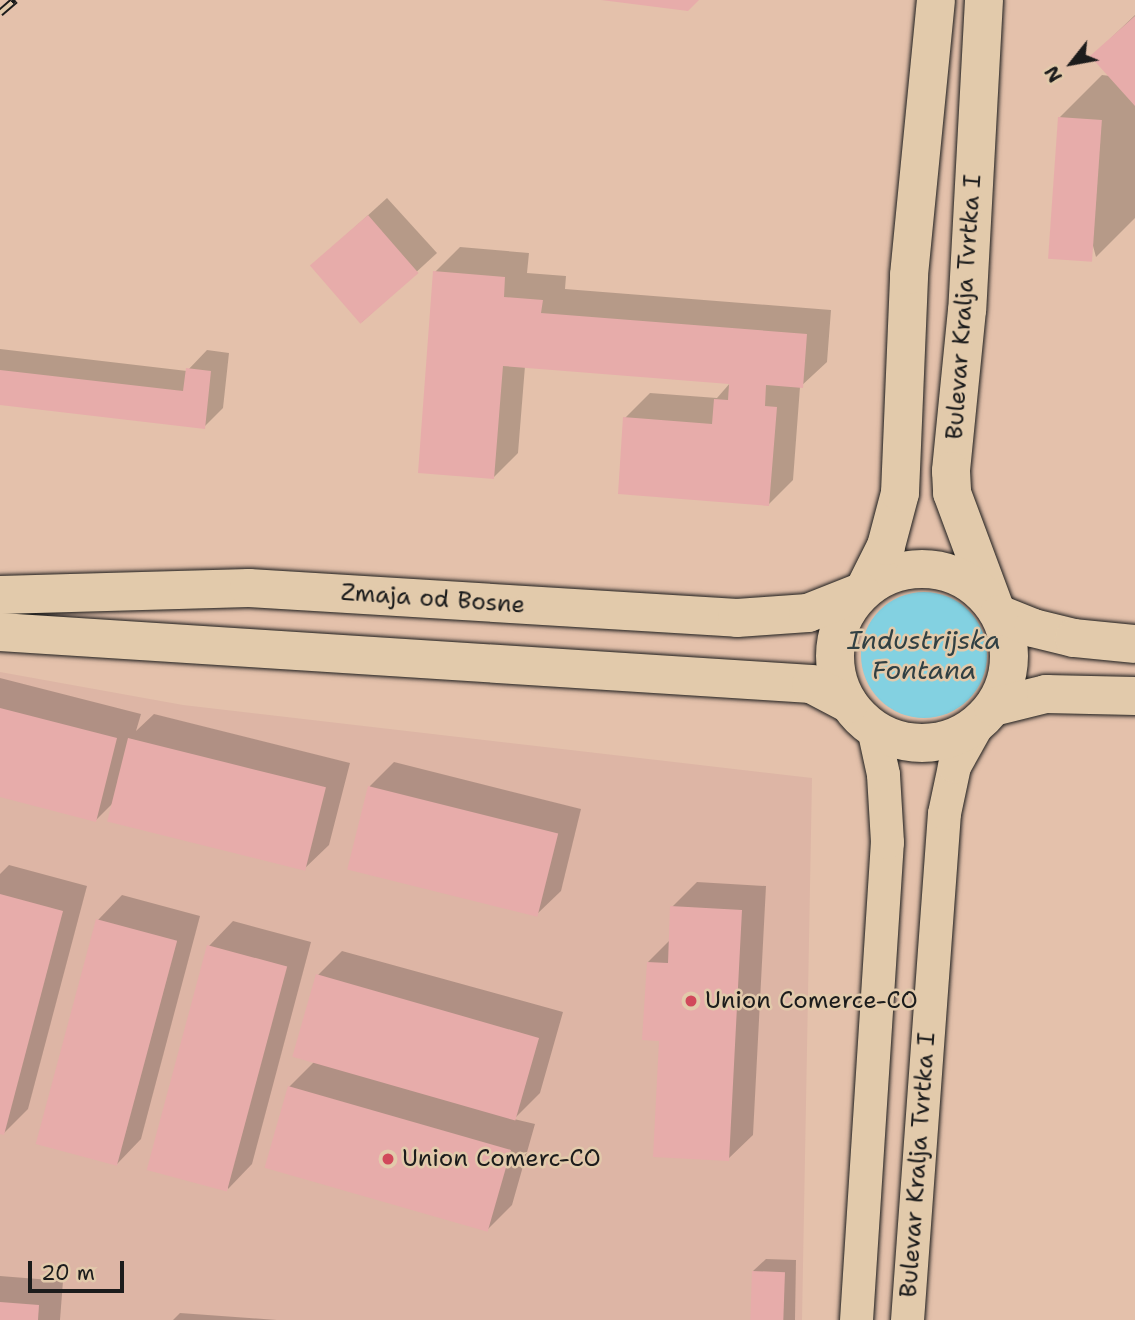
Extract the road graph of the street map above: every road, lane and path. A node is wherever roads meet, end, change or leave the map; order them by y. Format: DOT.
graph roads {
  1 [pos="936,0"];
  2 [pos="984,0"];
  3 [pos="863,590"];
  4 [pos="0,595"];
  5 [pos="997,610"];
  6 [pos="0,632"];
  7 [pos="1135,644"];
  8 [pos="1135,696"];
  9 [pos="986,715"];
  10 [pos="861,716"];
  11 [pos="856,1320"];
  12 [pos="907,1320"];
  1 -- 3 [label="main road"];
  2 -- 5 [label="main road, Bulevar Kralja Tvrtka I"];
  3 -- 4 [label="main road, Zmaja od Bosne"];
  3 -- 5 [label="main road, Zmaja od Bosne"];
  3 -- 10 [label="main road, Zmaja od Bosne"];
  5 -- 7 [label="main road, Zmaja od Bosne"];
  5 -- 9 [label="main road"];
  6 -- 10 [label="main road"];
  8 -- 9 [label="main road"];
  9 -- 10 [label="main road"];
  9 -- 12 [label="street, Bulevar Kralja Tvrtka I"];
  10 -- 11 [label="street"];
}
